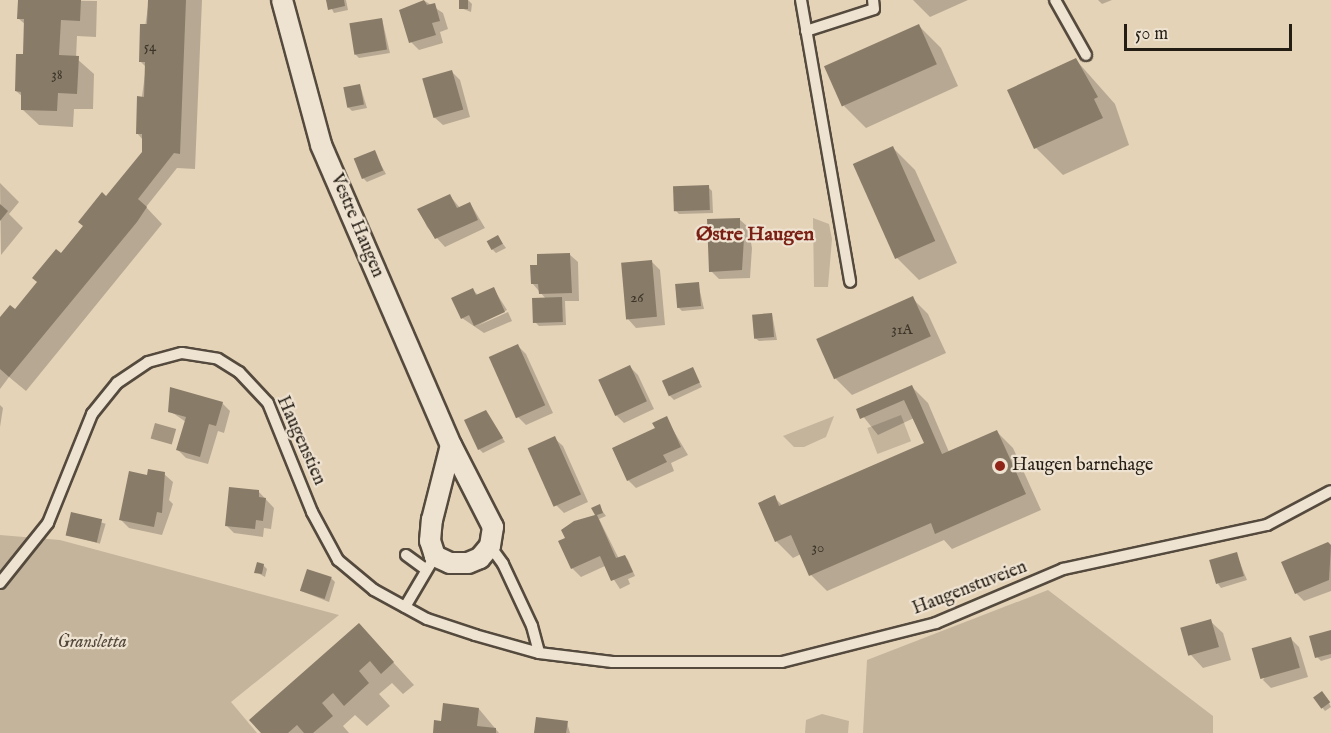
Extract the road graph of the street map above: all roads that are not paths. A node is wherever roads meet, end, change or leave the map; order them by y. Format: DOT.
graph roads {
  1 [pos="282,0"];
  2 [pos="801,0"];
  3 [pos="873,0"];
  4 [pos="1054,0"];
  5 [pos="806,31"];
  6 [pos="1086,55"];
  7 [pos="849,282"];
  8 [pos="451,445"];
  9 [pos="1331,491"];
  10 [pos="490,546"];
  11 [pos="406,555"];
  12 [pos="430,562"];
  13 [pos="0,583"];
  14 [pos="405,607"];
  15 [pos="539,653"];
  1 -- 8 [label="street, Vestre Haugen"];
  2 -- 5 [label="lane"];
  3 -- 5 [label="lane"];
  4 -- 6 [label="lane"];
  5 -- 7 [label="lane"];
  8 -- 10 [label="street, Vestre Haugen"];
  8 -- 12 [label="street"];
  9 -- 15 [label="lane, Haugenstuveien"];
  10 -- 12 [label="street"];
  10 -- 15 [label="lane"];
  11 -- 12 [label="lane"];
  12 -- 14 [label="lane"];
  13 -- 14 [label="lane, Haugenstien"];
  14 -- 15 [label="lane, Haugenstien"];
}
